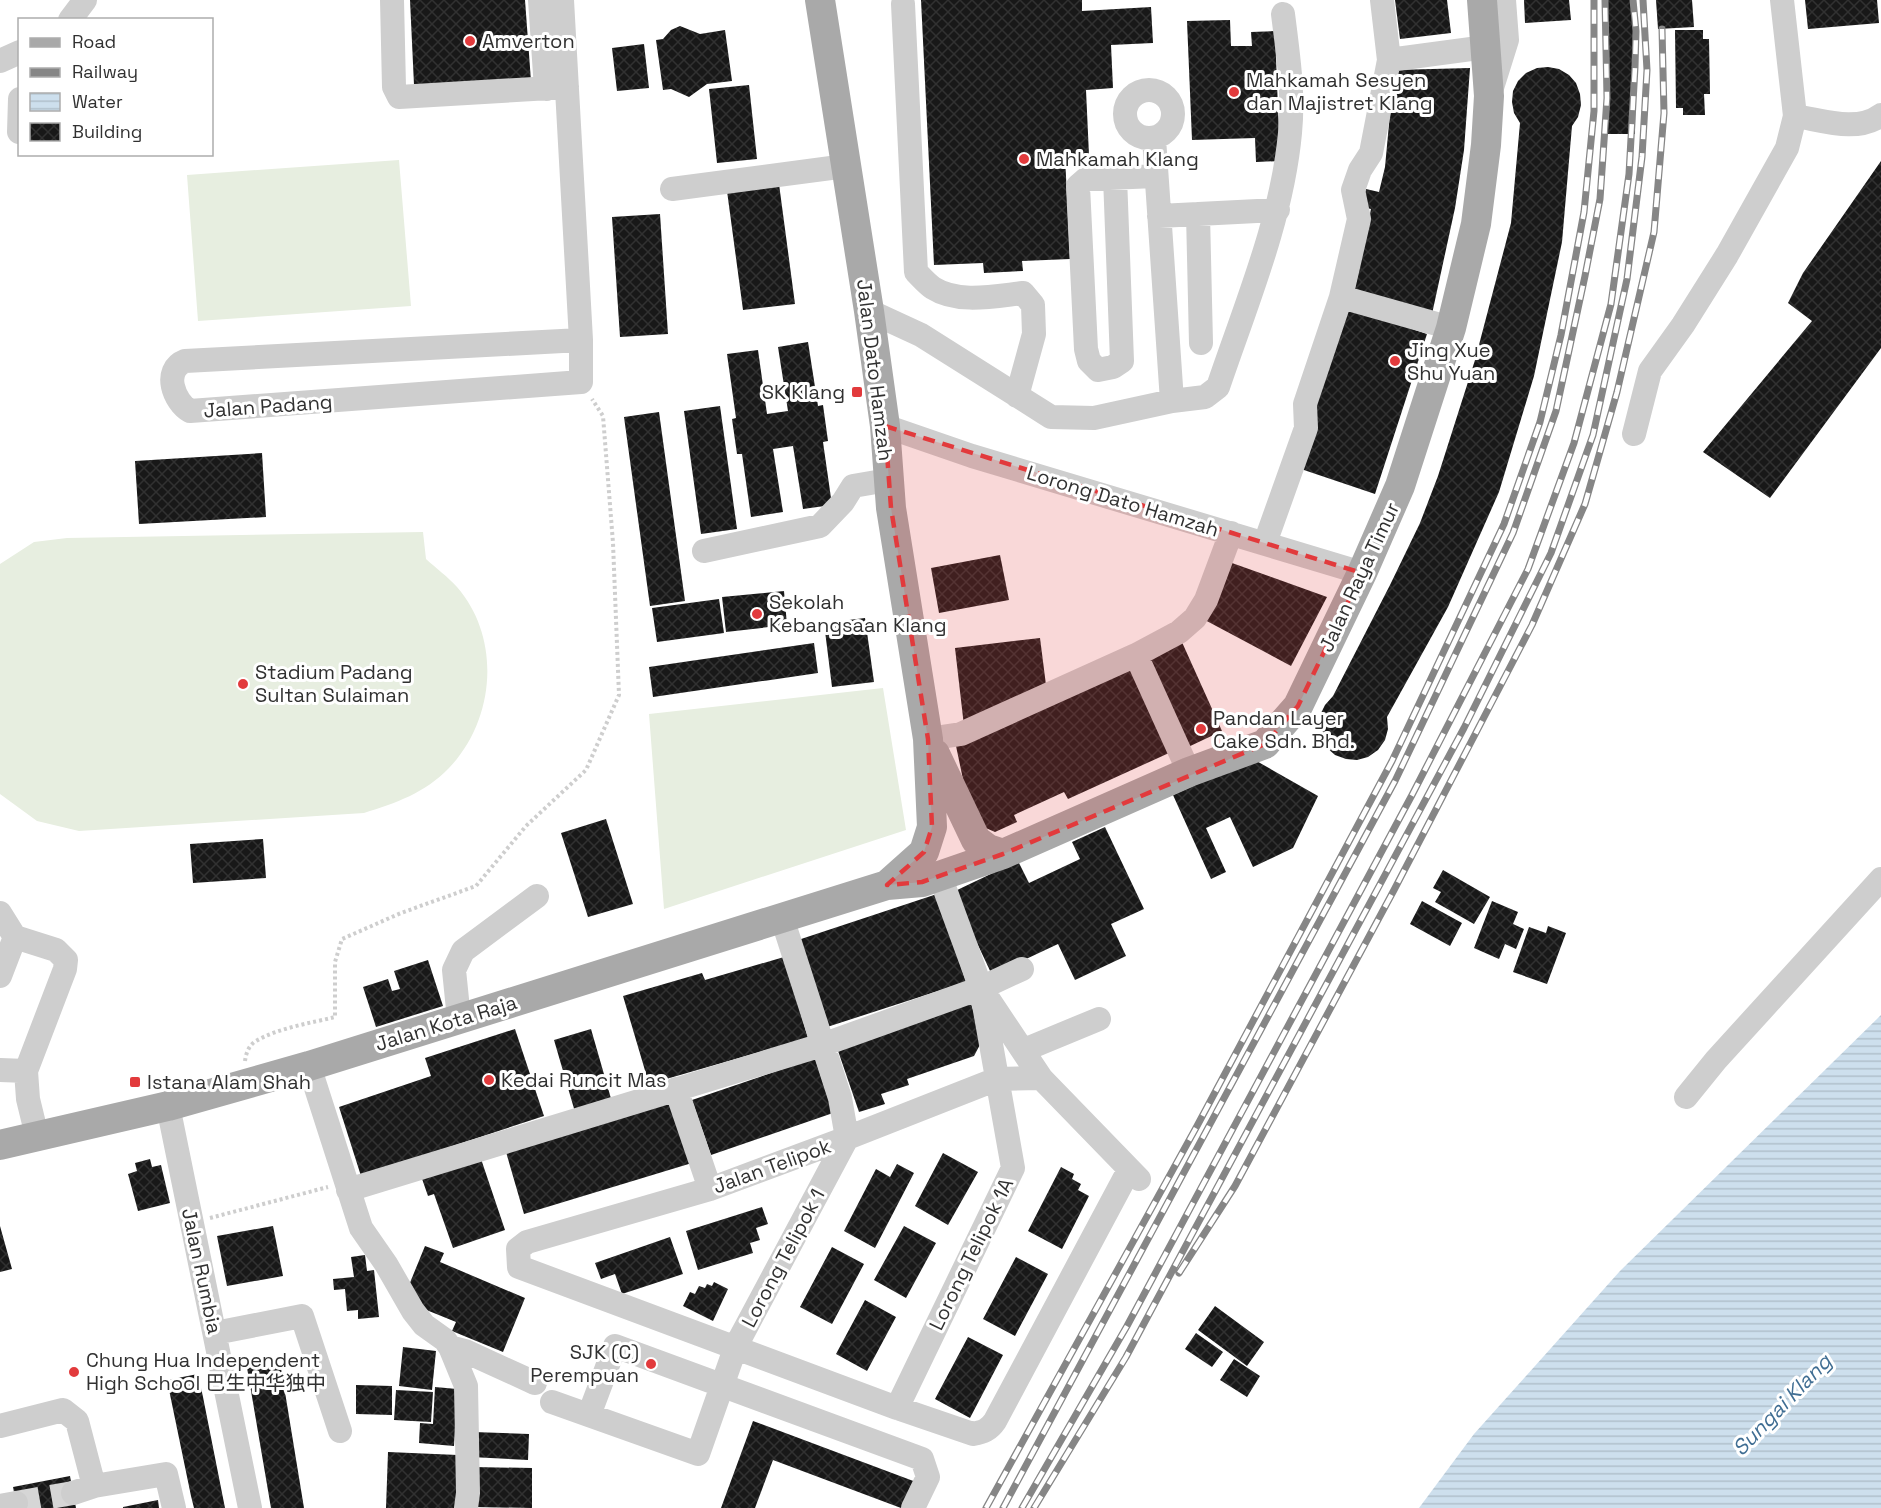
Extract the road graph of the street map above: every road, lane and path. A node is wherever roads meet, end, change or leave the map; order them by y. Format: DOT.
graph roads {
  1 [pos="85,0"];
  2 [pos="392,0"];
  3 [pos="540,0"];
  4 [pos="562,0"];
  5 [pos="820,0"];
  6 [pos="1382,0"];
  7 [pos="1482,0"];
  8 [pos="1504,0"];
  9 [pos="1782,0"];
  10 [pos="903,4"];
  11 [pos="1283,14"];
  12 [pos="72,18"];
  13 [pos="1486,47"];
  14 [pos="1389,60"];
  15 [pos="556,88"];
  16 [pos="1489,96"];
  17 [pos="18,109"];
  18 [pos="1881,115"];
  19 [pos="1795,116"];
  20 [pos="13,134"];
  21 [pos="1154,138"];
  22 [pos="846,166"];
  23 [pos="1155,176"];
  24 [pos="1115,177"];
  25 [pos="672,189"];
  26 [pos="1278,210"];
  27 [pos="1198,214"];
  28 [pos="1159,216"];
  29 [pos="1341,297"];
  30 [pos="869,311"];
  31 [pos="1451,328"];
  32 [pos="581,340"];
  33 [pos="1201,343"];
  34 [pos="581,382"];
  35 [pos="1017,396"];
  36 [pos="1172,401"];
  37 [pos="885,426"];
  38 [pos="1634,434"];
  39 [pos="888,480"];
  40 [pos="1232,533"];
  41 [pos="1264,543"];
  42 [pos="704,551"];
  43 [pos="1362,573"];
  44 [pos="1136,655"];
  45 [pos="928,739"];
  46 [pos="1189,772"];
  47 [pos="1003,854"];
  48 [pos="940,876"];
  49 [pos="1881,879"];
  50 [pos="886,885"];
  51 [pos="537,896"];
  52 [pos="0,913"];
  53 [pos="783,918"];
  54 [pos="15,937"];
  55 [pos="1022,969"];
  56 [pos="0,976"];
  57 [pos="981,988"];
  58 [pos="459,1019"];
  59 [pos="1099,1019"];
  60 [pos="822,1045"];
  61 [pos="1024,1050"];
  62 [pos="309,1066"];
  63 [pos="0,1070"];
  64 [pos="26,1071"];
  65 [pos="1041,1078"];
  66 [pos="997,1079"];
  67 [pos="241,1085"];
  68 [pos="676,1089"];
  69 [pos="1686,1097"];
  70 [pos="168,1106"];
  71 [pos="38,1136"];
  72 [pos="847,1138"];
  73 [pos="0,1145"];
  74 [pos="347,1186"];
  75 [pos="711,1189"];
  76 [pos="192,1223"];
  77 [pos="215,1333"];
  78 [pos="735,1346"];
  79 [pos="450,1347"];
  80 [pos="535,1383"];
  81 [pos="722,1384"];
  82 [pos="552,1402"];
  83 [pos="897,1408"];
  84 [pos="589,1415"];
  85 [pos="0,1426"];
  86 [pos="340,1431"];
  87 [pos="174,1508"];
  88 [pos="250,1508"];
  89 [pos="465,1508"];
  90 [pos="913,1508"];
  1 -- 12 [label="street"];
  2 -- 15 [label="street"];
  3 -- 15 [label="street"];
  4 -- 15 [label="street"];
  5 -- 22 [label="main road, Jalan Dato Hamzah"];
  6 -- 14 [label="street"];
  7 -- 13 [label="main road, Jalan Raya Timur"];
  8 -- 16 [label="street"];
  9 -- 19 [label="street"];
  10 -- 35 [label="street"];
  11 -- 26 [label="street"];
  13 -- 14 [label="street"];
  13 -- 16 [label="main road, Jalan Raya Timur"];
  14 -- 29 [label="street"];
  15 -- 32 [label="street"];
  16 -- 31 [label="main road, Jalan Raya Timur"];
  17 -- 20 [label="street"];
  18 -- 19 [label="street"];
  19 -- 38 [label="street"];
  21 -- 23 [label="street"];
  22 -- 25 [label="street"];
  22 -- 30 [label="main road, Jalan Dato Hamzah"];
  23 -- 24 [label="street"];
  23 -- 28 [label="street"];
  24 -- 24 [label="street"];
  26 -- 27 [label="street"];
  26 -- 36 [label="street"];
  27 -- 28 [label="street"];
  27 -- 33 [label="street"];
  28 -- 36 [label="street"];
  29 -- 31 [label="street"];
  29 -- 41 [label="street"];
  30 -- 35 [label="street"];
  30 -- 37 [label="main road, Jalan Dato Hamzah"];
  31 -- 43 [label="main road, Jalan Raya Timur"];
  32 -- 34 [label="street"];
  32 -- 34 [label="street, Jalan Padang"];
  34 -- 67 [label="path"];
  35 -- 36 [label="street"];
  37 -- 39 [label="main road, Jalan Dato Hamzah"];
  37 -- 40 [label="street, Lorong Dato Hamzah"];
  39 -- 42 [label="street"];
  39 -- 45 [label="main road, Jalan Dato Hamzah"];
  40 -- 41 [label="street, Lorong Dato Hamzah"];
  40 -- 44 [label="street"];
  41 -- 43 [label="street, Lorong Dato Hamzah"];
  43 -- 46 [label="main road, Jalan Raya Timur"];
  44 -- 45 [label="street"];
  44 -- 46 [label="street"];
  45 -- 47 [label="main road"];
  45 -- 50 [label="main road"];
  46 -- 47 [label="main road, Jalan Raya Timur"];
  47 -- 48 [label="main road, Jalan Raya Timur"];
  48 -- 50 [label="main road, Jalan Raya Timur"];
  48 -- 57 [label="street"];
  49 -- 69 [label="street"];
  50 -- 53 [label="main road, Jalan Kota Raja"];
  51 -- 58 [label="street"];
  52 -- 54 [label="street"];
  53 -- 58 [label="main road, Jalan Kota Raja"];
  53 -- 60 [label="street"];
  54 -- 56 [label="street"];
  54 -- 64 [label="street"];
  55 -- 57 [label="street"];
  57 -- 60 [label="street"];
  57 -- 61 [label="street"];
  57 -- 66 [label="street, Lorong Telipok 1A"];
  58 -- 62 [label="main road, Jalan Kota Raja"];
  59 -- 61 [label="street"];
  60 -- 68 [label="street"];
  60 -- 72 [label="street"];
  61 -- 65 [label="street"];
  62 -- 67 [label="main road, Jalan Kota Raja"];
  62 -- 74 [label="street"];
  63 -- 64 [label="street"];
  64 -- 71 [label="street"];
  65 -- 66 [label="street, Jalan Telipok"];
  65 -- 83 [label="street"];
  66 -- 72 [label="street, Jalan Telipok"];
  66 -- 83 [label="street, Lorong Telipok 1A"];
  67 -- 70 [label="main road, Jalan Kota Raja"];
  68 -- 74 [label="street"];
  68 -- 75 [label="street"];
  70 -- 71 [label="main road, Jalan Kota Raja"];
  70 -- 76 [label="street, Jalan Rumbia"];
  71 -- 73 [label="main road, Jalan Kota Raja"];
  72 -- 75 [label="street, Jalan Telipok"];
  72 -- 78 [label="street, Lorong Telipok 1"];
  74 -- 76 [label="path"];
  74 -- 79 [label="street"];
  75 -- 78 [label="street, Jalan Telipok"];
  76 -- 77 [label="street, Jalan Rumbia"];
  77 -- 86 [label="street"];
  77 -- 88 [label="street, Jalan Rumbia"];
  78 -- 81 [label="street, Lorong Telipok 1"];
  78 -- 83 [label="street"];
  79 -- 80 [label="street"];
  79 -- 89 [label="street"];
  81 -- 84 [label="street"];
  81 -- 84 [label="street, Lorong Telipok 1"];
  81 -- 90 [label="street"];
  82 -- 84 [label="street"];
  85 -- 87 [label="street"];
}
